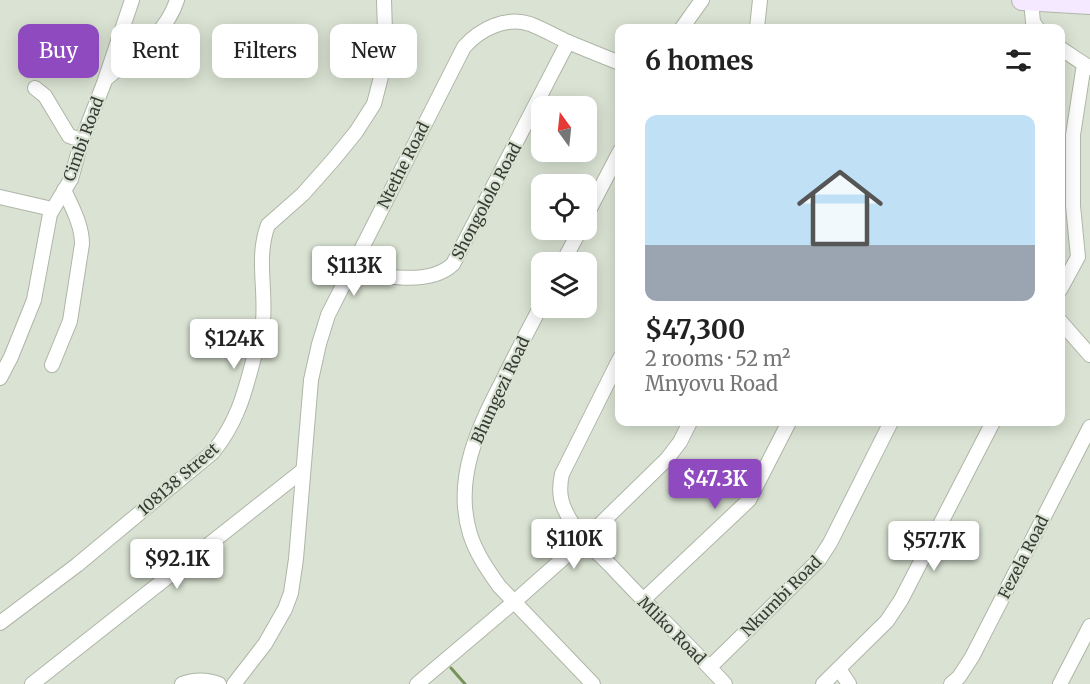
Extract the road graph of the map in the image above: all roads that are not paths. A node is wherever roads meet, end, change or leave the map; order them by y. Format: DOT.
graph roads {
  1 [pos="132,0"];
  2 [pos="177,0"];
  3 [pos="384,0"];
  4 [pos="702,0"];
  5 [pos="760,0"];
  6 [pos="1028,0"];
  7 [pos="1090,4"];
  8 [pos="685,24"];
  9 [pos="757,24"];
  10 [pos="1034,24"];
  11 [pos="568,42"];
  12 [pos="1065,51"];
  13 [pos="615,61"];
  14 [pos="1087,66"];
  15 [pos="106,79"];
  16 [pos="35,88"];
  17 [pos="82,140"];
  18 [pos="615,161"];
  19 [pos="64,190"];
  20 [pos="597,195"];
  21 [pos="0,197"];
  22 [pos="52,209"];
  23 [pos="1084,261"];
  24 [pos="350,269"];
  25 [pos="1065,284"];
  26 [pos="535,318"];
  27 [pos="1065,327"];
  28 [pos="1090,355"];
  29 [pos="52,364"];
  30 [pos="615,368"];
  31 [pos="0,378"];
  32 [pos="688,426"];
  33 [pos="787,426"];
  34 [pos="889,426"];
  35 [pos="991,426"];
  36 [pos="1090,427"];
  37 [pos="302,471"];
  38 [pos="585,539"];
  39 [pos="643,600"];
  40 [pos="514,602"];
  41 [pos="0,623"];
  42 [pos="1090,626"];
  43 [pos="710,667"];
  44 [pos="839,669"];
  45 [pos="32,684"];
  46 [pos="182,684"];
  47 [pos="219,684"];
  48 [pos="234,684"];
  49 [pos="418,684"];
  50 [pos="593,684"];
  51 [pos="725,684"];
  52 [pos="823,684"];
  53 [pos="849,684"];
  54 [pos="951,684"];
  55 [pos="1060,684"];
  1 -- 15 [label="street, Cimbi Road"];
  2 -- 15 [label="street"];
  3 -- 41 [label="street, 108138 Street"];
  4 -- 8 [label="street"];
  5 -- 9 [label="street"];
  6 -- 7 [label="street"];
  6 -- 10 [label="street"];
  11 -- 13 [label="street, Ntethe Road"];
  11 -- 24 [label="street, Shongololo Road"];
  11 -- 24 [label="street, Ntethe Road"];
  12 -- 14 [label="street"];
  14 -- 23 [label="street"];
  15 -- 17 [label="street, Cimbi Road"];
  16 -- 17 [label="street"];
  17 -- 19 [label="street, Cimbi Road"];
  18 -- 20 [label="street"];
  19 -- 22 [label="street, Cimbi Road"];
  19 -- 29 [label="street"];
  21 -- 22 [label="street"];
  22 -- 31 [label="street, Cimbi Road"];
  23 -- 25 [label="street"];
  24 -- 37 [label="street, Ntethe Road"];
  26 -- 40 [label="street, Bhungezi Road"];
  27 -- 28 [label="street"];
  30 -- 38 [label="street, Mliko Road"];
  32 -- 38 [label="street"];
  33 -- 39 [label="street"];
  34 -- 43 [label="street, Nkumbi Road"];
  35 -- 44 [label="street"];
  36 -- 54 [label="street, Fezela Road"];
  37 -- 45 [label="street"];
  37 -- 48 [label="street, Ntethe Road"];
  38 -- 39 [label="street, Mliko Road"];
  38 -- 40 [label="street"];
  39 -- 43 [label="street, Mliko Road"];
  40 -- 49 [label="street"];
  40 -- 50 [label="street, Bhungezi Road"];
  42 -- 55 [label="street"];
  43 -- 51 [label="street, Mliko Road"];
  44 -- 52 [label="street"];
  44 -- 53 [label="street"];
  46 -- 47 [label="street"];
}
